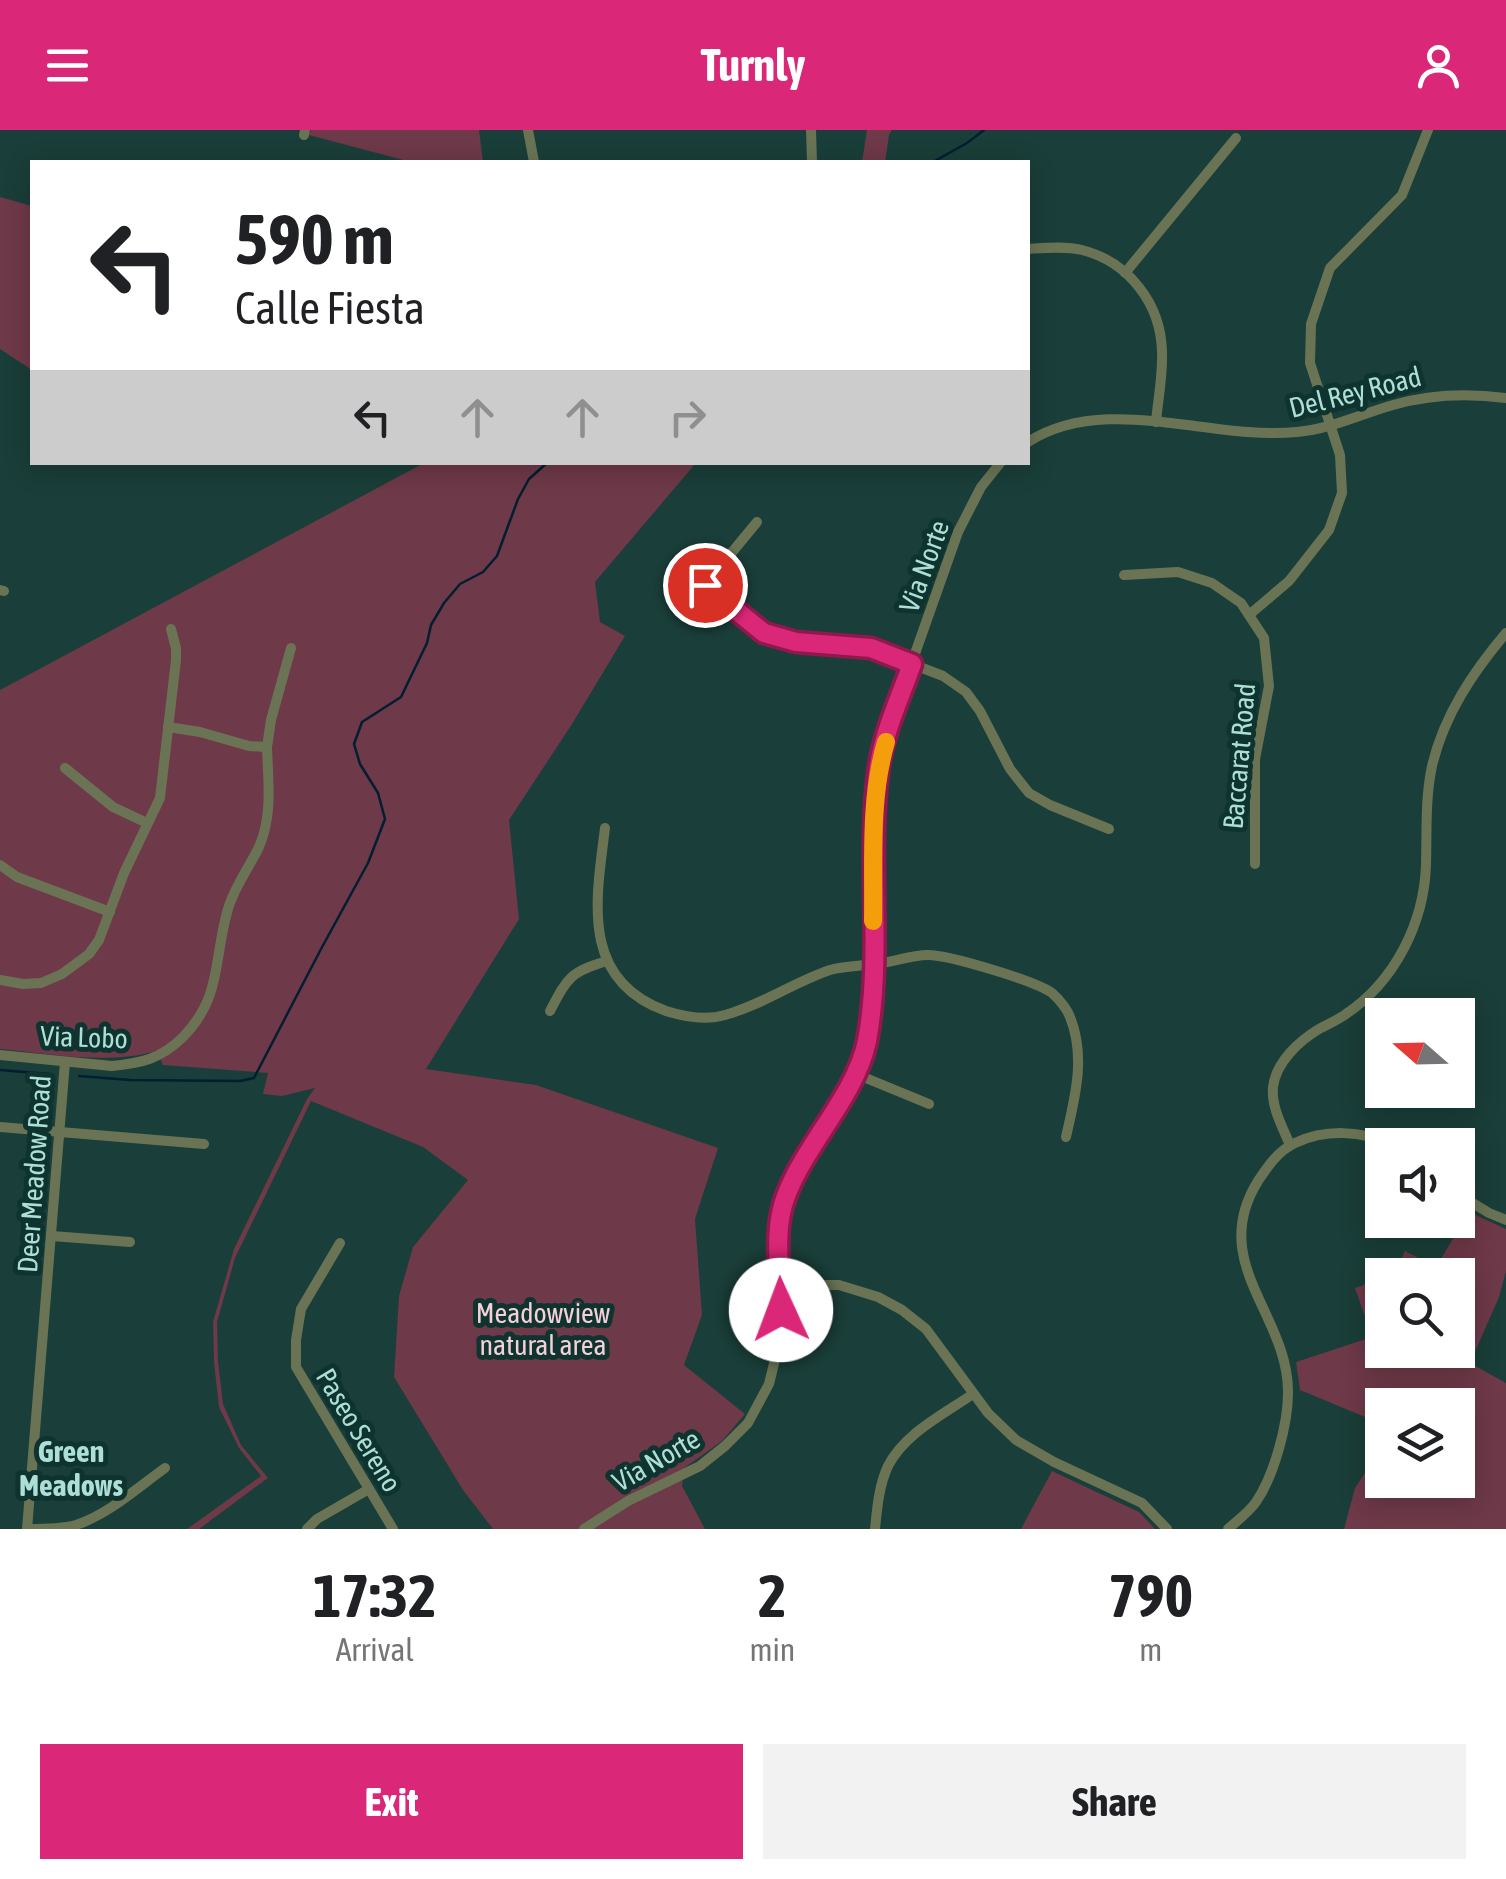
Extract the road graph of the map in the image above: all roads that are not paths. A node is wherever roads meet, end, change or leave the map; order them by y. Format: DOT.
graph roads {
  1 [pos="528,130"];
  2 [pos="810,130"];
  3 [pos="1428,130"];
  4 [pos="1236,138"];
  5 [pos="534,160"];
  6 [pos="812,160"];
  7 [pos="1030,249"];
  8 [pos="1125,273"];
  9 [pos="1506,398"];
  10 [pos="1156,422"];
  11 [pos="1330,426"];
  12 [pos="1030,441"];
  13 [pos="999,465"];
  14 [pos="757,522"];
  15 [pos="685,569"];
  16 [pos="1124,575"];
  17 [pos="705,585"];
  18 [pos="1249,615"];
  19 [pos="172,630"];
  20 [pos="1506,633"];
  21 [pos="291,648"];
  22 [pos="912,664"];
  23 [pos="168,727"];
  24 [pos="267,747"];
  25 [pos="65,768"];
  26 [pos="147,823"];
  27 [pos="606,828"];
  28 [pos="1108,829"];
  29 [pos="1255,864"];
  30 [pos="0,865"];
  31 [pos="110,912"];
  32 [pos="606,961"];
  33 [pos="873,965"];
  34 [pos="0,980"];
  35 [pos="550,1011"];
  36 [pos="0,1055"];
  37 [pos="65,1062"];
  38 [pos="856,1074"];
  39 [pos="929,1104"];
  40 [pos="0,1127"];
  41 [pos="60,1132"];
  42 [pos="1365,1136"];
  43 [pos="1066,1137"];
  44 [pos="204,1144"];
  45 [pos="1290,1145"];
  46 [pos="1475,1204"];
  47 [pos="1506,1220"];
  48 [pos="52,1236"];
  49 [pos="130,1242"];
  50 [pos="340,1243"];
  51 [pos="781,1286"];
  52 [pos="973,1394"];
  53 [pos="165,1468"];
  54 [pos="369,1489"];
  55 [pos="27,1529"];
  56 [pos="308,1529"];
  57 [pos="393,1529"];
  58 [pos="584,1529"];
  59 [pos="875,1529"];
  60 [pos="1166,1529"];
  61 [pos="1228,1529"];
  1 -- 5 [label="street"];
  2 -- 6 [label="street"];
  3 -- 11 [label="street"];
  4 -- 8 [label="street"];
  7 -- 8 [label="street"];
  8 -- 10 [label="street"];
  9 -- 11 [label="street, Del Rey Road"];
  10 -- 11 [label="street, Del Rey Road"];
  10 -- 12 [label="street"];
  11 -- 18 [label="street"];
  13 -- 22 [label="street, Via Norte"];
  14 -- 17 [label="street"];
  15 -- 17 [label="street"];
  16 -- 18 [label="street, Baccarat Road"];
  17 -- 22 [label="street"];
  18 -- 29 [label="street, Baccarat Road"];
  19 -- 23 [label="street"];
  20 -- 45 [label="street"];
  21 -- 24 [label="street"];
  22 -- 28 [label="street"];
  22 -- 33 [label="street, Via Norte"];
  23 -- 24 [label="street"];
  23 -- 26 [label="street"];
  24 -- 37 [label="street, Via Lobo"];
  25 -- 26 [label="street"];
  26 -- 31 [label="street"];
  27 -- 32 [label="street"];
  30 -- 31 [label="street"];
  31 -- 34 [label="street"];
  32 -- 33 [label="street"];
  32 -- 35 [label="street"];
  33 -- 38 [label="street, Via Norte"];
  33 -- 43 [label="street"];
  36 -- 37 [label="street, Via Lobo"];
  37 -- 41 [label="street, Deer Meadow Road"];
  38 -- 39 [label="street"];
  38 -- 51 [label="street, Via Norte"];
  40 -- 41 [label="street"];
  41 -- 44 [label="street"];
  41 -- 48 [label="street, Deer Meadow Road"];
  42 -- 45 [label="street"];
  45 -- 61 [label="street"];
  46 -- 47 [label="street"];
  48 -- 49 [label="street"];
  48 -- 55 [label="street, Deer Meadow Road"];
  50 -- 54 [label="street, Paseo Sereno"];
  51 -- 52 [label="street"];
  51 -- 58 [label="street, Via Norte"];
  52 -- 59 [label="street"];
  52 -- 60 [label="street"];
  53 -- 55 [label="street"];
  54 -- 56 [label="street"];
  54 -- 57 [label="street, Paseo Sereno"];
}
